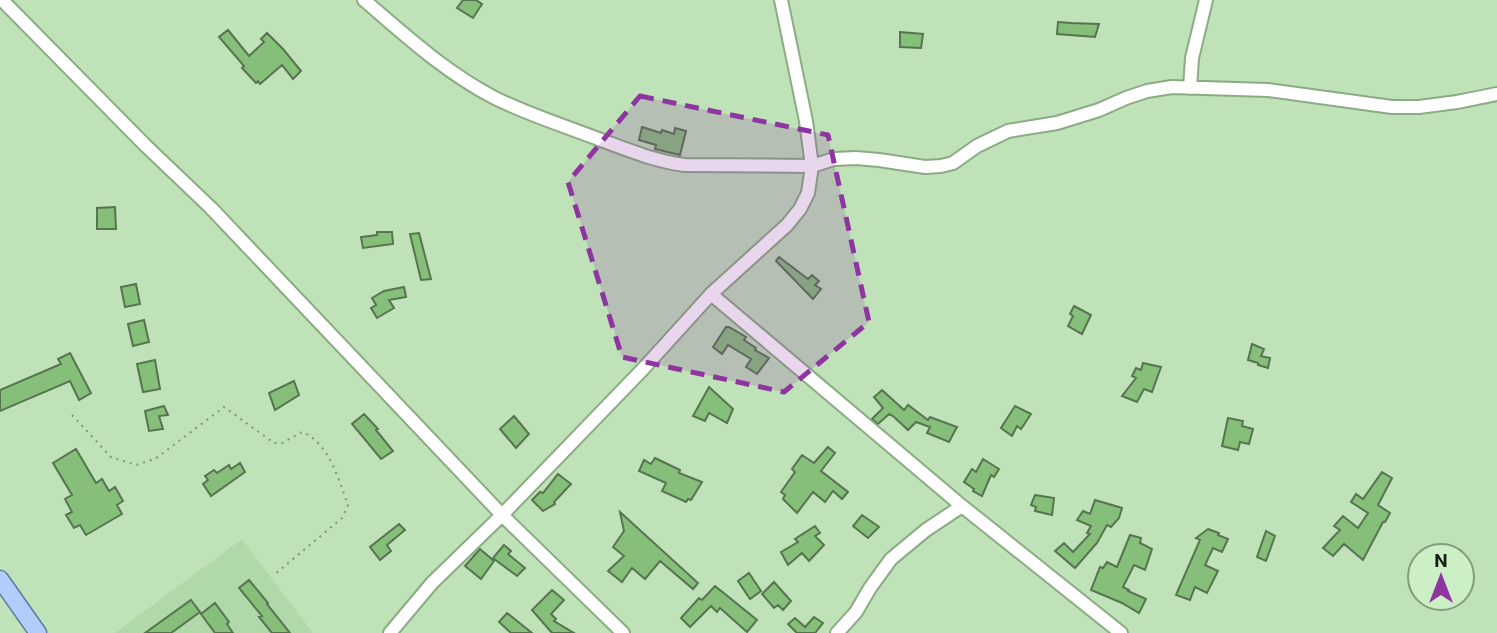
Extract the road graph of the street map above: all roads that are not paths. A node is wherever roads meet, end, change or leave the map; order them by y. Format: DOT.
graph roads {
  1 [pos="2,0"];
  2 [pos="365,0"];
  3 [pos="781,0"];
  4 [pos="1206,0"];
  5 [pos="1190,88"];
  6 [pos="1497,94"];
  7 [pos="812,166"];
  8 [pos="711,294"];
  9 [pos="962,506"];
  10 [pos="502,515"];
  11 [pos="0,579"];
  12 [pos="38,633"];
  13 [pos="390,633"];
  14 [pos="623,633"];
  15 [pos="837,633"];
  16 [pos="1122,633"];
  1 -- 10 [label="street"];
  2 -- 7 [label="street"];
  3 -- 7 [label="street"];
  4 -- 5 [label="street"];
  5 -- 6 [label="street"];
  5 -- 7 [label="street"];
  7 -- 8 [label="street"];
  8 -- 9 [label="street"];
  8 -- 10 [label="street"];
  9 -- 15 [label="street"];
  9 -- 16 [label="street"];
  10 -- 13 [label="street"];
  10 -- 14 [label="street"];
  11 -- 12 [label="main road"];
}
